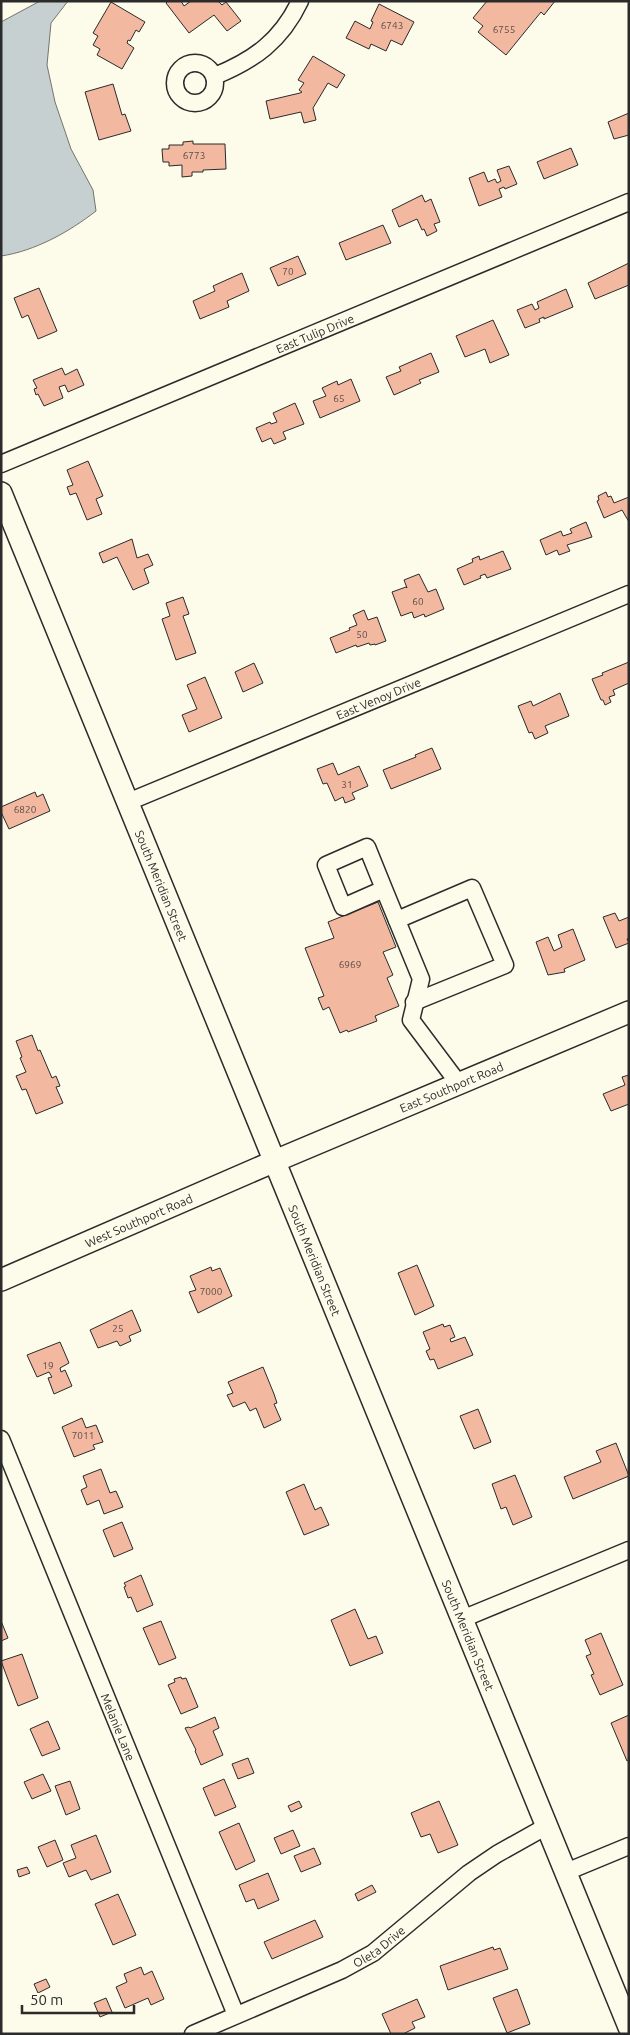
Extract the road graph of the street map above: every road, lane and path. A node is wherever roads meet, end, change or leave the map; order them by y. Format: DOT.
graph roads {
  1 [pos="300,1"];
  2 [pos="215,76"];
  3 [pos="629,202"];
  4 [pos="1,464"];
  5 [pos="1,493"];
  6 [pos="8,528"];
  7 [pos="629,594"];
  8 [pos="128,802"];
  9 [pos="384,889"];
  10 [pos="398,920"];
  11 [pos="414,1002"];
  12 [pos="629,1012"];
  13 [pos="459,1084"];
  14 [pos="275,1161"];
  15 [pos="1,1280"];
  16 [pos="1,1439"];
  17 [pos="629,1550"];
  18 [pos="462,1619"];
  19 [pos="546,1826"];
  20 [pos="629,1846"];
  21 [pos="566,1872"];
  22 [pos="236,2015"];
  23 [pos="629,2027"];
  24 [pos="193,2034"];
  1 -- 2 [label="street"];
  3 -- 4 [label="street, East Tulip Drive"];
  5 -- 6 [label="main road, South Meridian Street"];
  6 -- 8 [label="main road, South Meridian Street"];
  7 -- 8 [label="street, East Venoy Drive"];
  8 -- 14 [label="main road, South Meridian Street"];
  9 -- 10 [label="street"];
  10 -- 11 [label="street"];
  10 -- 11 [label="street"];
  11 -- 13 [label="street"];
  12 -- 13 [label="main road, East Southport Road"];
  13 -- 14 [label="main road, East Southport Road"];
  14 -- 15 [label="main road, West Southport Road"];
  14 -- 18 [label="main road, South Meridian Street"];
  16 -- 22 [label="street, Melanie Lane"];
  17 -- 18 [label="street"];
  18 -- 19 [label="main road, South Meridian Street"];
  19 -- 21 [label="main road, South Meridian Street"];
  19 -- 22 [label="street, Oleta Drive"];
  20 -- 21 [label="street"];
  21 -- 23 [label="main road, South Meridian Street"];
  22 -- 24 [label="street, Oleta Drive"];
}
